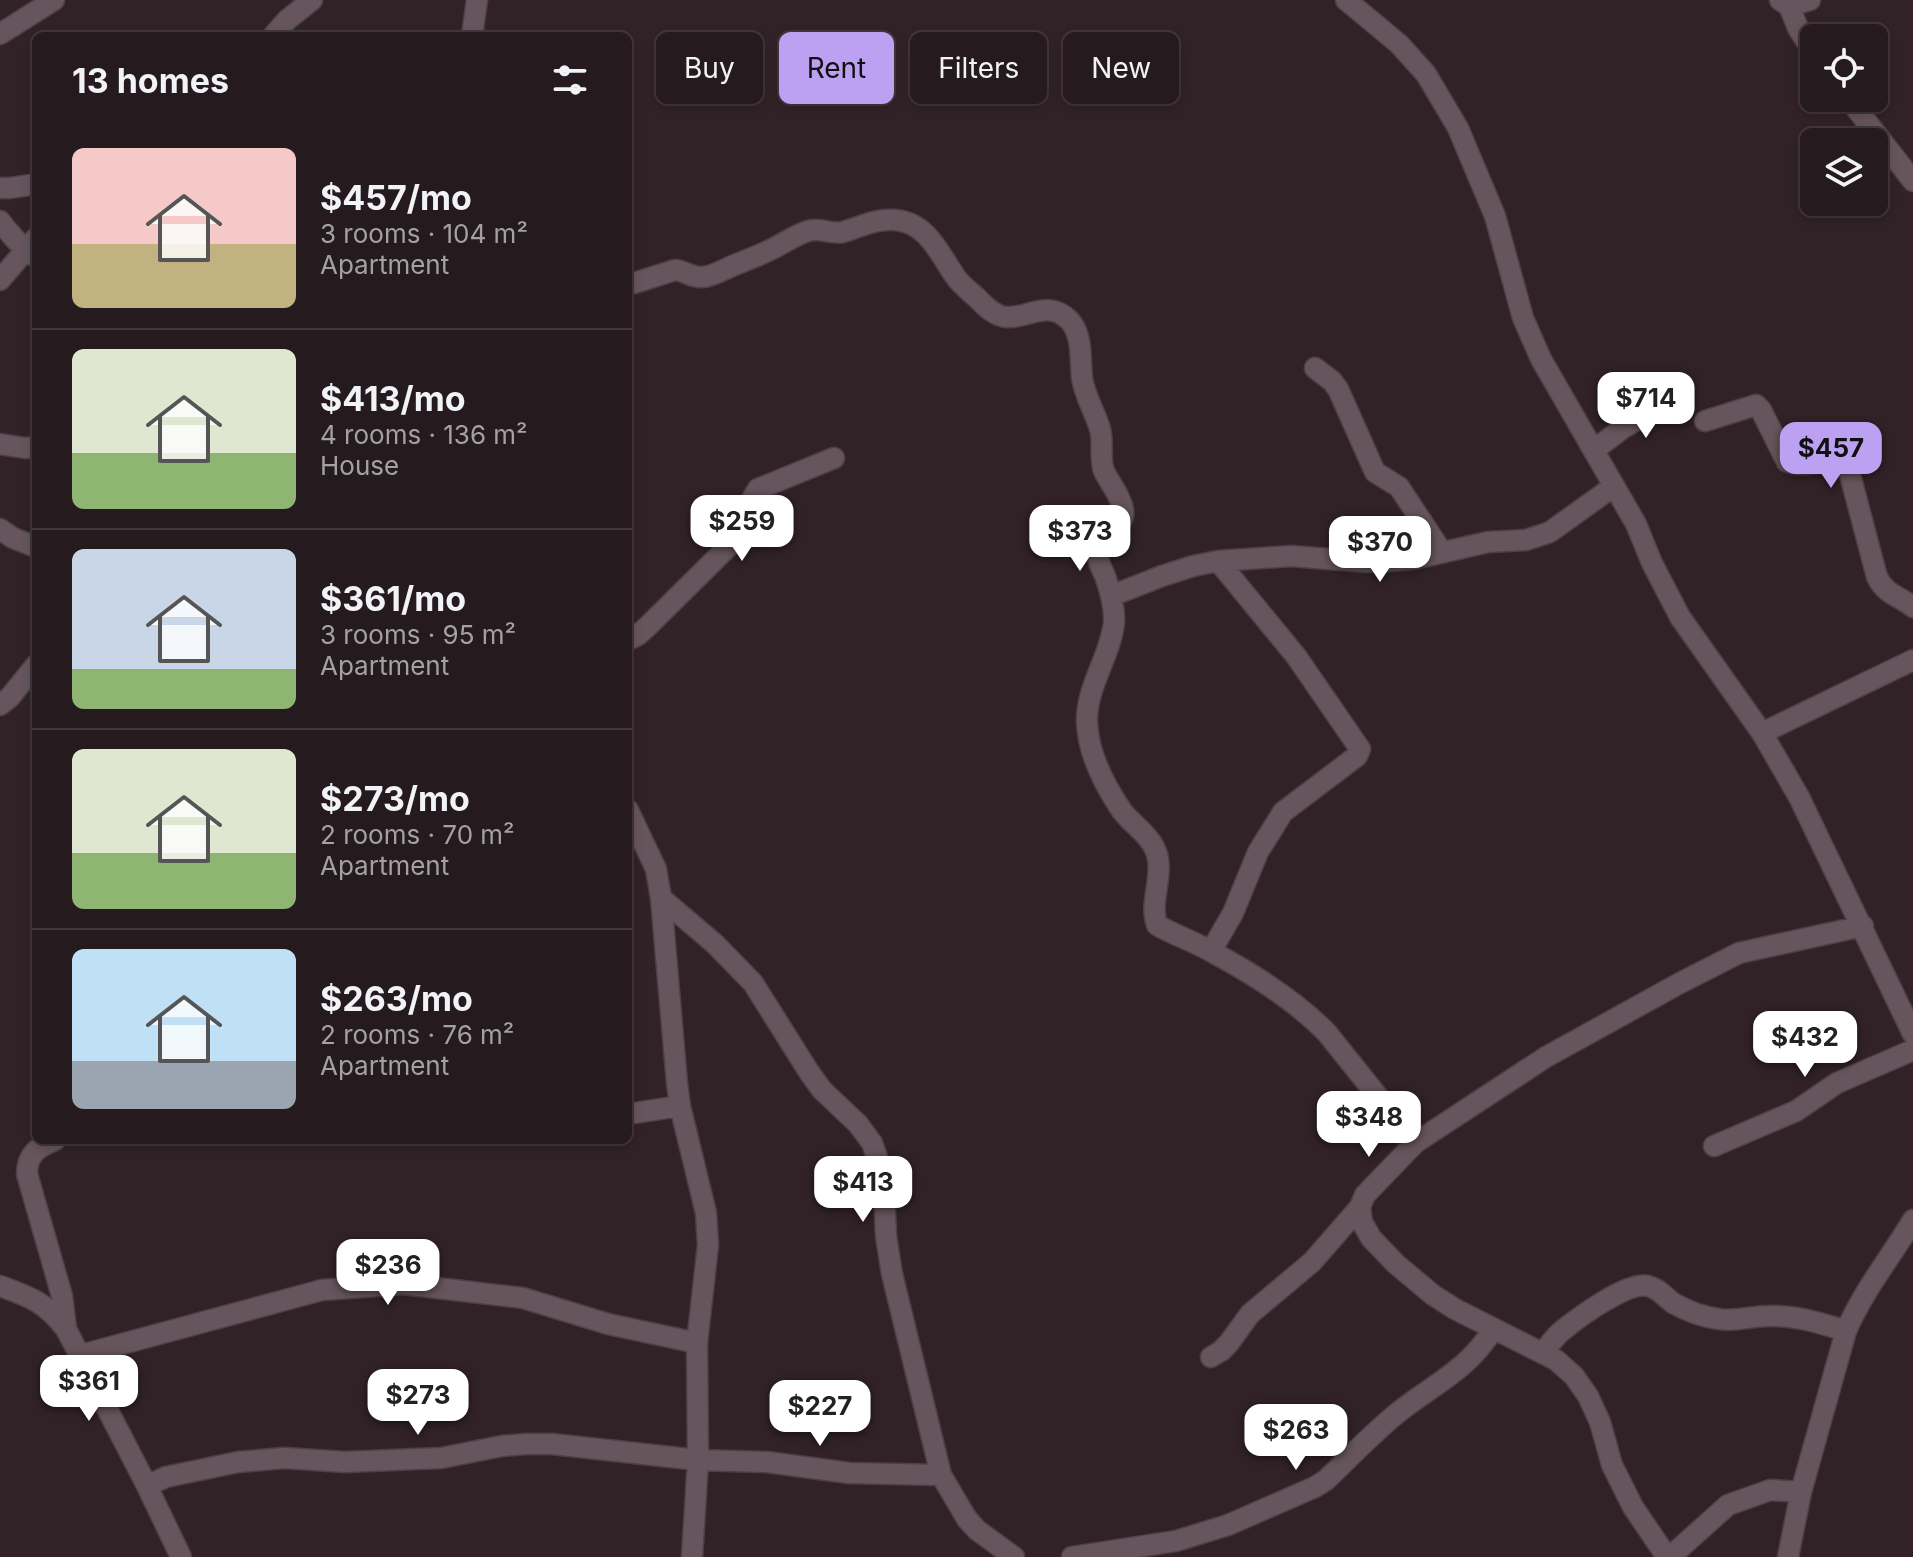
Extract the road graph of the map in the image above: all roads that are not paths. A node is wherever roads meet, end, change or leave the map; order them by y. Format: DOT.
graph roads {
  1 [pos="54,0"];
  2 [pos="312,0"];
  3 [pos="477,0"];
  4 [pos="1346,0"];
  5 [pos="1810,0"];
  6 [pos="1784,3"];
  7 [pos="1800,31"];
  8 [pos="276,32"];
  9 [pos="473,32"];
  10 [pos="0,34"];
  11 [pos="1859,112"];
  12 [pos="1913,181"];
  13 [pos="32,184"];
  14 [pos="0,188"];
  15 [pos="0,221"];
  16 [pos="32,247"];
  17 [pos="32,249"];
  18 [pos="0,280"];
  19 [pos="632,284"];
  20 [pos="1315,368"];
  21 [pos="1677,398"];
  22 [pos="1705,421"];
  23 [pos="0,444"];
  24 [pos="32,447"];
  25 [pos="1594,450"];
  26 [pos="834,458"];
  27 [pos="1614,486"];
  28 [pos="0,529"];
  29 [pos="32,545"];
  30 [pos="1442,552"];
  31 [pos="1218,561"];
  32 [pos="1111,596"];
  33 [pos="1913,607"];
  34 [pos="632,638"];
  35 [pos="1913,660"];
  36 [pos="32,670"];
  37 [pos="0,705"];
  38 [pos="1762,733"];
  39 [pos="632,817"];
  40 [pos="661,898"];
  41 [pos="1863,926"];
  42 [pos="1211,951"];
  43 [pos="1913,1034"];
  44 [pos="1913,1050"];
  45 [pos="680,1106"];
  46 [pos="632,1113"];
  47 [pos="1415,1143"];
  48 [pos="49,1144"];
  49 [pos="1714,1146"];
  50 [pos="1360,1207"];
  51 [pos="1913,1220"];
  52 [pos="0,1286"];
  53 [pos="66,1329"];
  54 [pos="1493,1329"];
  55 [pos="1846,1331"];
  56 [pos="697,1343"];
  57 [pos="1543,1353"];
  58 [pos="81,1355"];
  59 [pos="1211,1357"];
  60 [pos="698,1460"];
  61 [pos="941,1475"];
  62 [pos="147,1486"];
  63 [pos="1801,1492"];
  64 [pos="181,1557"];
  65 [pos="692,1557"];
  66 [pos="1014,1557"];
  67 [pos="1072,1557"];
  68 [pos="1669,1557"];
  69 [pos="1788,1557"];
  1 -- 10 [label="street"];
  2 -- 8 [label="street"];
  3 -- 9 [label="street"];
  4 -- 25 [label="street"];
  5 -- 6 [label="street"];
  6 -- 7 [label="street"];
  11 -- 12 [label="street"];
  13 -- 14 [label="street"];
  15 -- 16 [label="street"];
  17 -- 18 [label="street"];
  19 -- 32 [label="street"];
  20 -- 30 [label="street"];
  21 -- 25 [label="street"];
  22 -- 33 [label="street"];
  23 -- 24 [label="street"];
  25 -- 27 [label="street"];
  26 -- 34 [label="street"];
  27 -- 30 [label="street"];
  27 -- 38 [label="street"];
  28 -- 29 [label="street"];
  30 -- 31 [label="street"];
  31 -- 32 [label="street"];
  31 -- 42 [label="street"];
  32 -- 42 [label="street"];
  35 -- 38 [label="street"];
  36 -- 37 [label="street"];
  38 -- 41 [label="street"];
  39 -- 40 [label="street"];
  40 -- 45 [label="street"];
  40 -- 61 [label="street"];
  41 -- 43 [label="street"];
  41 -- 47 [label="street"];
  42 -- 47 [label="street"];
  44 -- 49 [label="street"];
  45 -- 46 [label="street"];
  45 -- 56 [label="street"];
  47 -- 50 [label="street"];
  48 -- 53 [label="street"];
  50 -- 54 [label="street"];
  50 -- 59 [label="street"];
  51 -- 55 [label="street"];
  52 -- 53 [label="street"];
  53 -- 58 [label="street"];
  54 -- 57 [label="street"];
  54 -- 67 [label="street"];
  55 -- 57 [label="street"];
  55 -- 63 [label="street"];
  56 -- 58 [label="street"];
  56 -- 60 [label="street"];
  57 -- 68 [label="street"];
  58 -- 62 [label="street"];
  60 -- 61 [label="street"];
  60 -- 62 [label="street"];
  60 -- 65 [label="street"];
  61 -- 66 [label="street"];
  62 -- 64 [label="street"];
  63 -- 68 [label="street"];
  63 -- 69 [label="street"];
}
